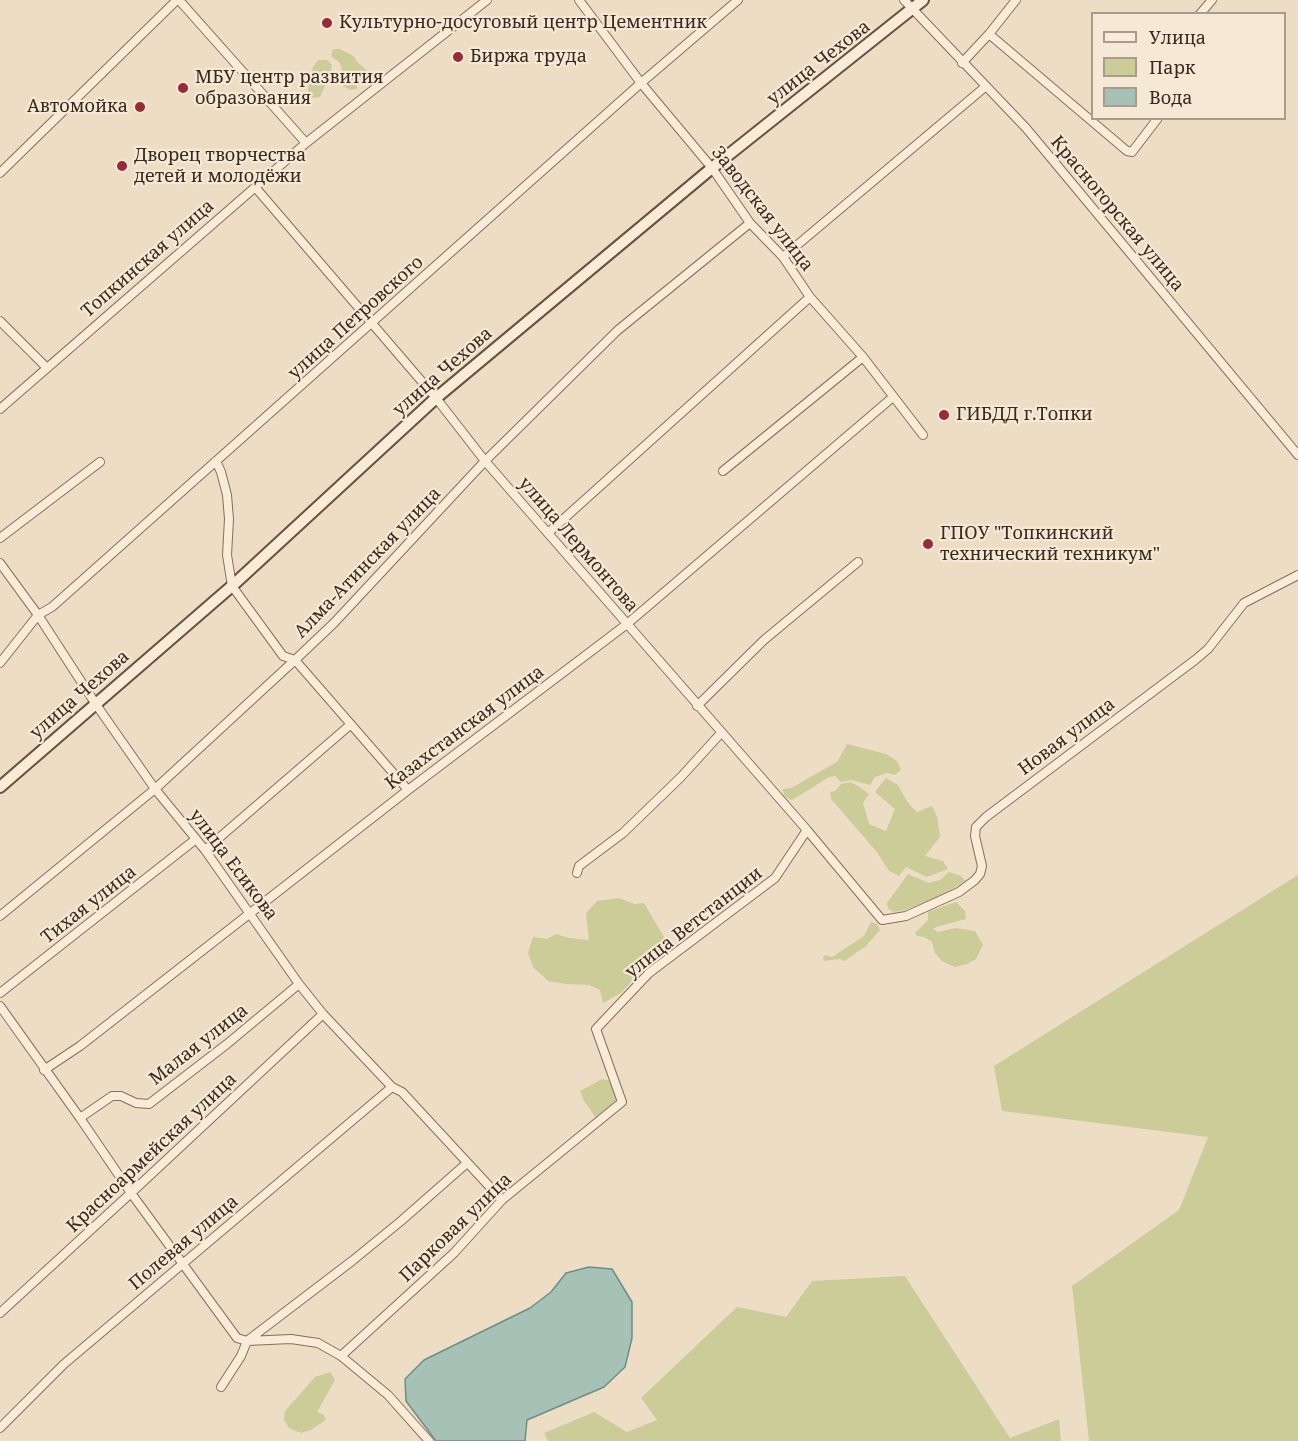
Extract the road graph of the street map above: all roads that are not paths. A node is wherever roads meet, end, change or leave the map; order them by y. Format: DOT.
graph roads {
  1 [pos="178,0"];
  2 [pos="487,0"];
  3 [pos="579,0"];
  4 [pos="738,0"];
  5 [pos="904,0"];
  6 [pos="923,0"];
  7 [pos="1016,0"];
  8 [pos="1212,0"];
  9 [pos="912,10"];
  10 [pos="1202,12"];
  11 [pos="988,34"];
  12 [pos="962,63"];
  13 [pos="641,83"];
  14 [pos="985,87"];
  15 [pos="1156,120"];
  16 [pos="306,143"];
  17 [pos="712,168"];
  18 [pos="0,173"];
  19 [pos="255,187"];
  20 [pos="750,223"];
  21 [pos="783,257"];
  22 [pos="810,297"];
  23 [pos="0,321"];
  24 [pos="372,324"];
  25 [pos="863,357"];
  26 [pos="46,367"];
  27 [pos="893,397"];
  28 [pos="436,398"];
  29 [pos="0,409"];
  30 [pos="922,435"];
  31 [pos="1298,455"];
  32 [pos="216,461"];
  33 [pos="485,461"];
  34 [pos="100,462"];
  35 [pos="723,471"];
  36 [pos="548,532"];
  37 [pos="0,538"];
  38 [pos="858,562"];
  39 [pos="0,563"];
  40 [pos="1298,575"];
  41 [pos="232,586"];
  42 [pos="38,615"];
  43 [pos="627,624"];
  44 [pos="295,660"];
  45 [pos="0,663"];
  46 [pos="95,703"];
  47 [pos="697,706"];
  48 [pos="350,725"];
  49 [pos="721,733"];
  50 [pos="0,787"];
  51 [pos="154,789"];
  52 [pos="408,790"];
  53 [pos="807,830"];
  54 [pos="196,839"];
  55 [pos="205,850"];
  56 [pos="577,873"];
  57 [pos="251,913"];
  58 [pos="0,916"];
  59 [pos="882,920"];
  60 [pos="299,984"];
  61 [pos="0,993"];
  62 [pos="0,1006"];
  63 [pos="323,1014"];
  64 [pos="44,1070"];
  65 [pos="392,1087"];
  66 [pos="622,1102"];
  67 [pos="80,1118"];
  68 [pos="467,1163"];
  69 [pos="131,1194"];
  70 [pos="502,1200"];
  71 [pos="182,1264"];
  72 [pos="0,1312"];
  73 [pos="247,1341"];
  74 [pos="341,1356"];
  75 [pos="221,1388"];
  76 [pos="0,1428"];
  77 [pos="429,1441"];
  1 -- 16 [label="street"];
  1 -- 18 [label="street"];
  2 -- 16 [label="street, Топкинская улица"];
  3 -- 13 [label="street, Заводская улица"];
  4 -- 13 [label="street, улица Петровского"];
  5 -- 9 [label="street, Красногорская улица"];
  6 -- 9 [label="street, улица Чехова"];
  7 -- 11 [label="street"];
  8 -- 10 [label="street"];
  9 -- 12 [label="street, Красногорская улица"];
  9 -- 17 [label="street, улица Чехова"];
  11 -- 12 [label="street"];
  11 -- 15 [label="street"];
  12 -- 14 [label="street, Красногорская улица"];
  13 -- 17 [label="street, Заводская улица"];
  13 -- 24 [label="street, улица Петровского"];
  14 -- 21 [label="street"];
  14 -- 31 [label="street, Красногорская улица"];
  16 -- 19 [label="street, Топкинская улица"];
  17 -- 20 [label="street, Заводская улица"];
  17 -- 28 [label="street, улица Чехова"];
  19 -- 24 [label="street, улица Лермонтова"];
  19 -- 26 [label="street, Топкинская улица"];
  20 -- 21 [label="street, Заводская улица"];
  20 -- 33 [label="street, Алма-Атинская улица"];
  21 -- 22 [label="street, Заводская улица"];
  22 -- 25 [label="street, Заводская улица"];
  22 -- 36 [label="street"];
  23 -- 26 [label="street"];
  24 -- 28 [label="street, улица Лермонтова"];
  24 -- 32 [label="street, улица Петровского"];
  25 -- 27 [label="street, Заводская улица"];
  25 -- 35 [label="street"];
  26 -- 29 [label="street, Топкинская улица"];
  27 -- 30 [label="street, Заводская улица"];
  27 -- 43 [label="street, Казахстанская улица"];
  28 -- 33 [label="street, улица Лермонтова"];
  28 -- 41 [label="street, улица Чехова"];
  32 -- 41 [label="street"];
  32 -- 42 [label="street, улица Петровского"];
  33 -- 36 [label="street, улица Лермонтова"];
  33 -- 44 [label="street, Алма-Атинская улица"];
  34 -- 37 [label="street"];
  36 -- 43 [label="street, улица Лермонтова"];
  38 -- 47 [label="street"];
  39 -- 42 [label="street, улица Есикова"];
  40 -- 59 [label="street, Новая улица"];
  41 -- 44 [label="street"];
  41 -- 46 [label="street, улица Чехова"];
  42 -- 45 [label="street, улица Петровского"];
  42 -- 46 [label="street, улица Есикова"];
  43 -- 47 [label="street, улица Лермонтова"];
  43 -- 52 [label="street, Казахстанская улица"];
  44 -- 48 [label="street"];
  44 -- 51 [label="street, Алма-Атинская улица"];
  46 -- 50 [label="street, улица Чехова"];
  46 -- 51 [label="street, улица Есикова"];
  47 -- 49 [label="street, улица Лермонтова"];
  48 -- 52 [label="street"];
  48 -- 55 [label="street"];
  49 -- 53 [label="street, улица Лермонтова"];
  49 -- 56 [label="street"];
  51 -- 54 [label="street, улица Есикова"];
  51 -- 58 [label="street, Алма-Атинская улица"];
  52 -- 57 [label="street, Казахстанская улица"];
  53 -- 59 [label="street, улица Лермонтова"];
  53 -- 66 [label="street, улица Ветстанции"];
  54 -- 55 [label="street, улица Есикова"];
  54 -- 61 [label="street, Тихая улица"];
  55 -- 57 [label="street, улица Есикова"];
  57 -- 60 [label="street, улица Есикова"];
  57 -- 64 [label="street, Казахстанская улица"];
  60 -- 63 [label="street, улица Есикова"];
  60 -- 67 [label="street, Малая улица"];
  62 -- 64 [label="street"];
  63 -- 65 [label="street, улица Есикова"];
  63 -- 69 [label="street, Красноармейская улица"];
  64 -- 67 [label="street"];
  65 -- 68 [label="street, улица Есикова"];
  65 -- 71 [label="street, Полевая улица"];
  66 -- 70 [label="street, Парковая улица"];
  67 -- 69 [label="street"];
  68 -- 70 [label="street, улица Есикова"];
  68 -- 73 [label="street"];
  69 -- 71 [label="street"];
  69 -- 72 [label="street, Красноармейская улица"];
  70 -- 74 [label="street, Парковая улица"];
  71 -- 73 [label="street"];
  71 -- 76 [label="street, Полевая улица"];
  73 -- 74 [label="street"];
  73 -- 75 [label="street"];
  74 -- 77 [label="street"];
}
